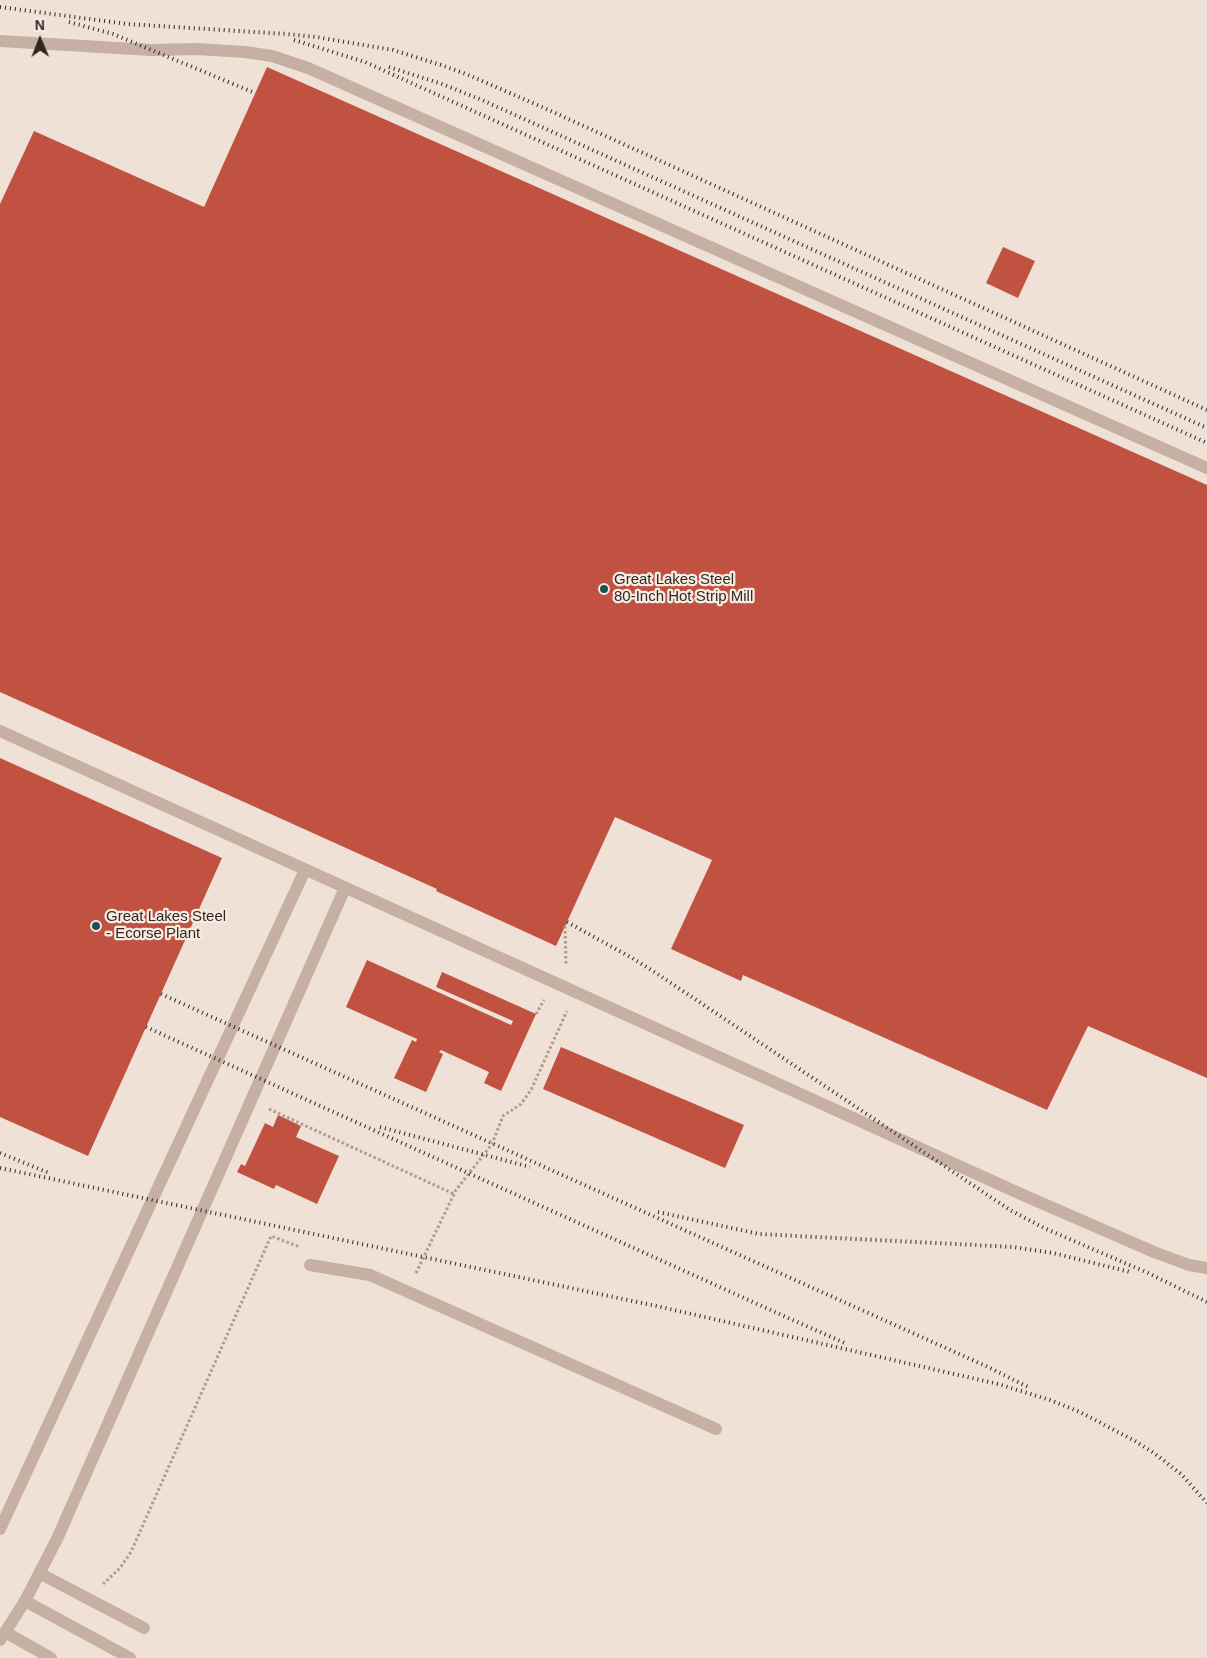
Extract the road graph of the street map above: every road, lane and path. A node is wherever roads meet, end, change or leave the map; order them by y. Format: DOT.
graph roads {
  1 [pos="0,42"];
  2 [pos="1207,468"];
  3 [pos="0,731"];
  4 [pos="306,870"];
  5 [pos="345,888"];
  6 [pos="566,926"];
  7 [pos="566,988"];
  8 [pos="264,1116"];
  9 [pos="454,1194"];
  10 [pos="302,1247"];
  11 [pos="310,1265"];
  12 [pos="1207,1268"];
  13 [pos="413,1278"];
  14 [pos="716,1429"];
  15 [pos="0,1529"];
  16 [pos="39,1573"];
  17 [pos="88,1598"];
  18 [pos="25,1600"];
  19 [pos="144,1628"];
  20 [pos="3,1636"];
  21 [pos="51,1658"];
  22 [pos="130,1658"];
  1 -- 2 [label="lane"];
  3 -- 4 [label="lane"];
  4 -- 5 [label="lane"];
  4 -- 15 [label="lane"];
  5 -- 7 [label="lane"];
  5 -- 16 [label="lane"];
  6 -- 7 [label="path"];
  7 -- 9 [label="path"];
  7 -- 12 [label="lane"];
  8 -- 9 [label="path"];
  9 -- 13 [label="path"];
  10 -- 17 [label="path"];
  11 -- 14 [label="lane"];
  16 -- 17 [label="lane"];
  16 -- 18 [label="lane"];
  17 -- 19 [label="lane"];
  18 -- 20 [label="lane"];
  18 -- 22 [label="lane"];
  20 -- 21 [label="lane"];
}
